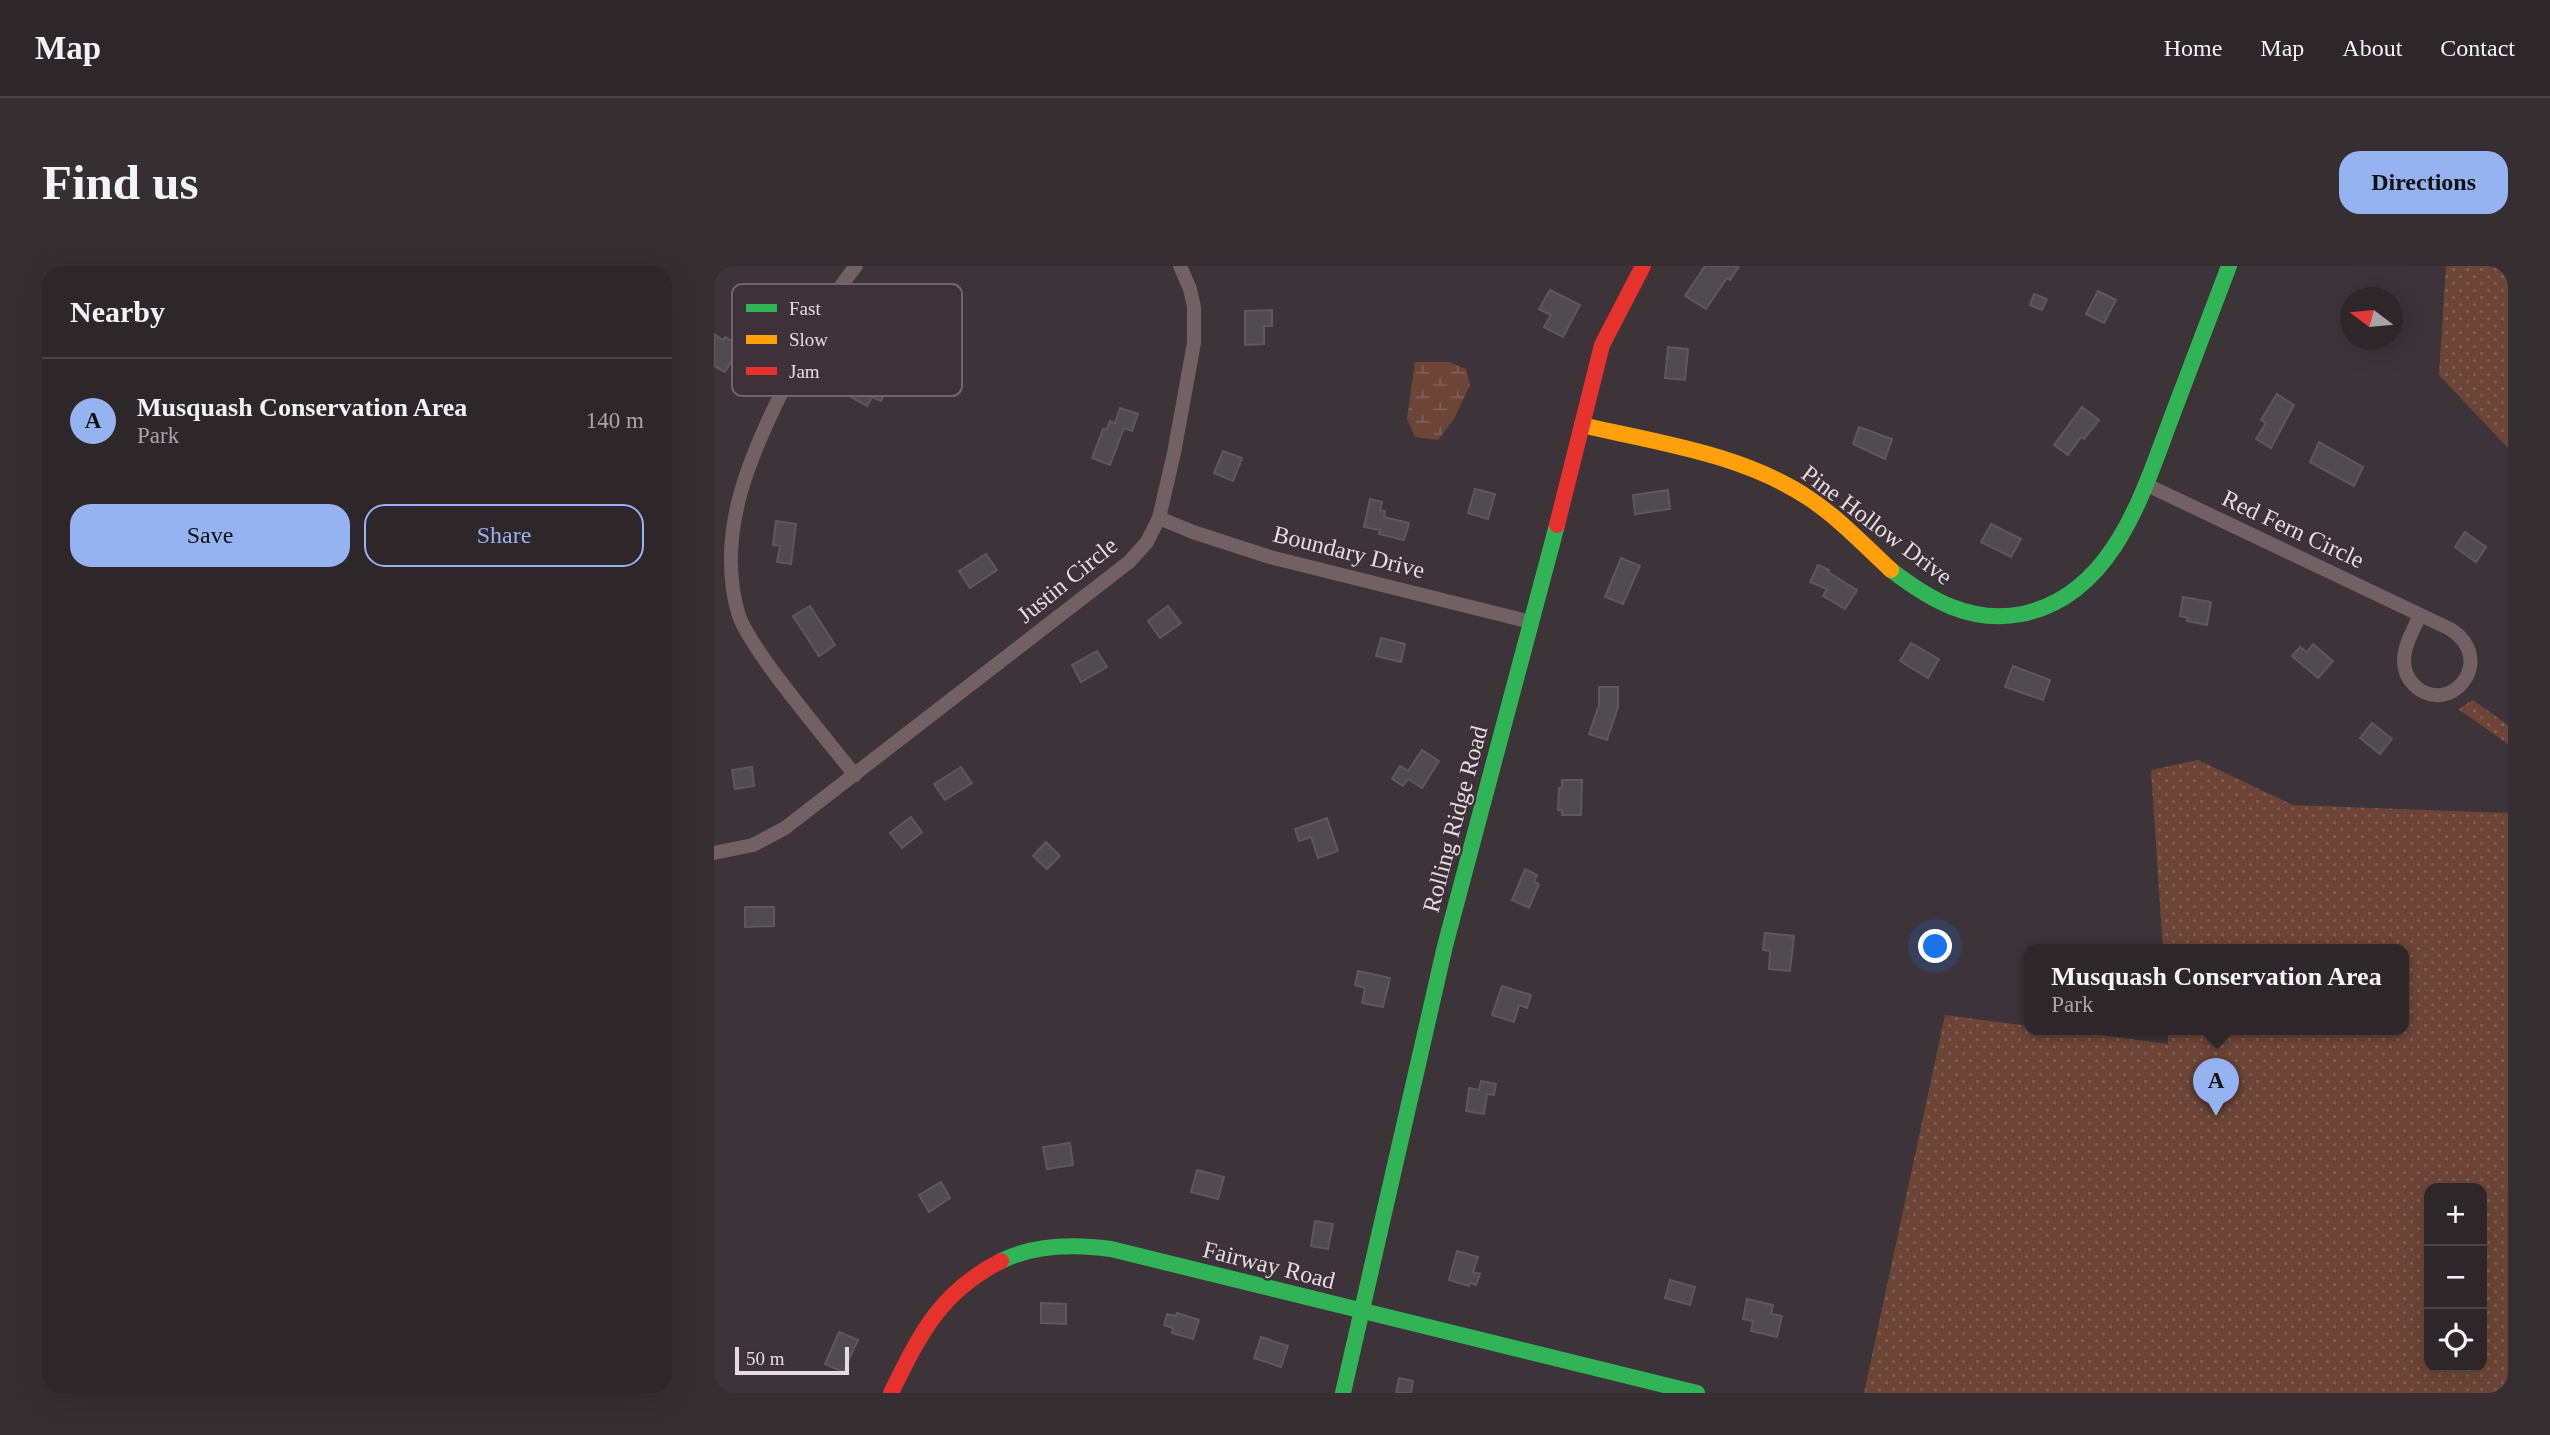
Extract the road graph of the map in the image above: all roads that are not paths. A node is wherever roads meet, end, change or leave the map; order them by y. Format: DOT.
graph roads {
  1 [pos="856,266"];
  2 [pos="1180,266"];
  3 [pos="1643,266"];
  4 [pos="2229,266"];
  5 [pos="842,284"];
  6 [pos="780,396"];
  7 [pos="1582,425"];
  8 [pos="2145,484"];
  9 [pos="1159,518"];
  10 [pos="2420,615"];
  11 [pos="1531,622"];
  12 [pos="855,775"];
  13 [pos="714,853"];
  14 [pos="1362,1311"];
  15 [pos="891,1393"];
  16 [pos="1343,1393"];
  17 [pos="1697,1393"];
  1 -- 5 [label="street"];
  2 -- 9 [label="street, Justin Circle"];
  3 -- 7 [label="street, Rolling Ridge Road"];
  4 -- 8 [label="street, Pine Hollow Drive"];
  6 -- 12 [label="street"];
  7 -- 8 [label="street, Pine Hollow Drive"];
  7 -- 11 [label="street, Rolling Ridge Road"];
  8 -- 10 [label="street, Red Fern Circle"];
  9 -- 11 [label="street, Boundary Drive"];
  9 -- 12 [label="street, Justin Circle"];
  10 -- 10 [label="street, Red Fern Circle"];
  11 -- 14 [label="street, Rolling Ridge Road"];
  12 -- 13 [label="street, Justin Circle"];
  14 -- 15 [label="street, Fairway Road"];
  14 -- 16 [label="street, Rolling Ridge Road"];
  14 -- 17 [label="street, Fairway Road"];
}
